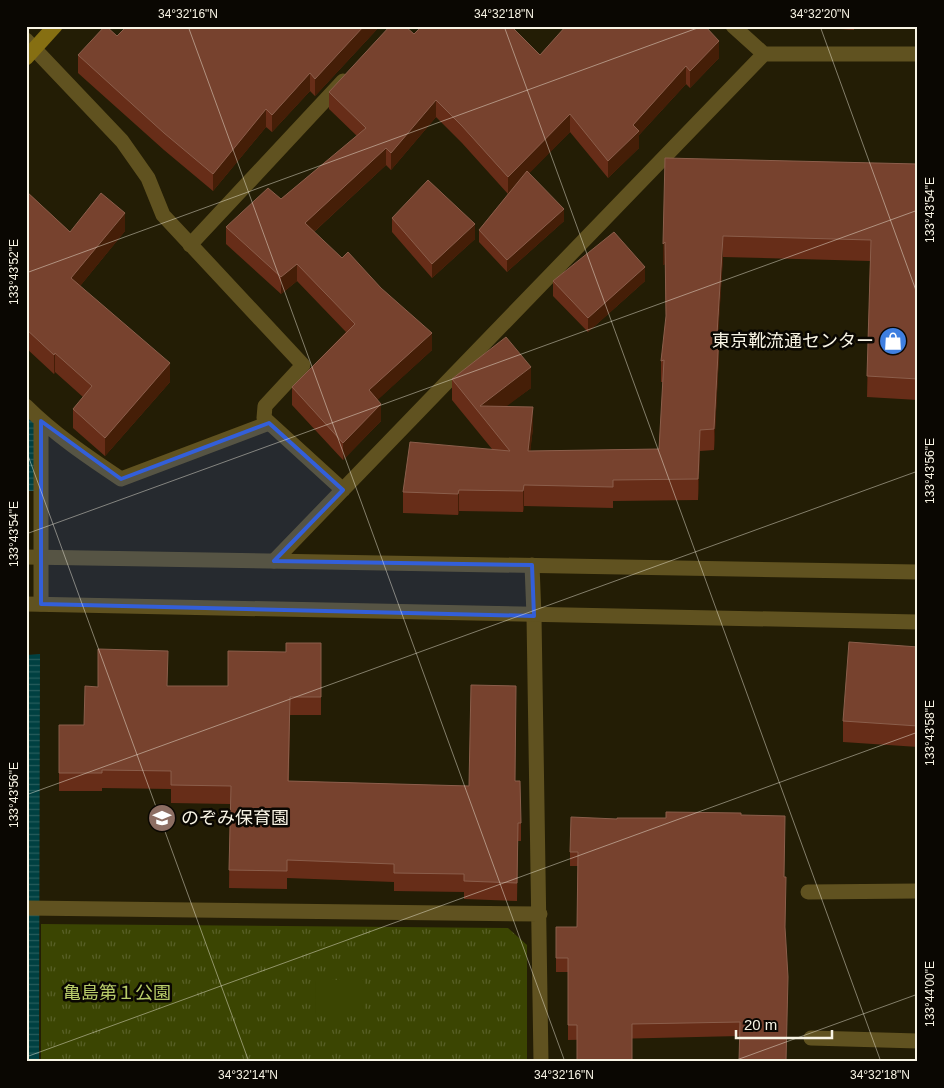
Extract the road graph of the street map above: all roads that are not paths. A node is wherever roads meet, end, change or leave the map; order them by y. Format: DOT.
graph roads {
  1 [pos="55,26"];
  2 [pos="733,26"];
  3 [pos="29,49"];
  4 [pos="764,54"];
  5 [pos="918,54"];
  6 [pos="353,70"];
  7 [pos="190,245"];
  8 [pos="26,406"];
  9 [pos="41,421"];
  10 [pos="269,422"];
  11 [pos="343,490"];
  12 [pos="34,557"];
  13 [pos="274,561"];
  14 [pos="532,565"];
  15 [pos="918,572"];
  16 [pos="34,604"];
  17 [pos="534,616"];
  18 [pos="918,622"];
  19 [pos="918,891"];
  20 [pos="808,892"];
  21 [pos="26,908"];
  22 [pos="540,914"];
  23 [pos="811,1038"];
  24 [pos="918,1041"];
  25 [pos="541,1062"];
  1 -- 3 [label="main road"];
  2 -- 4 [label="street"];
  3 -- 7 [label="street"];
  4 -- 5 [label="street"];
  4 -- 11 [label="street"];
  6 -- 7 [label="street"];
  7 -- 10 [label="street"];
  8 -- 9 [label="street"];
  9 -- 10 [label="street"];
  9 -- 12 [label="street"];
  10 -- 11 [label="street"];
  11 -- 13 [label="street"];
  12 -- 13 [label="street"];
  12 -- 16 [label="street"];
  13 -- 14 [label="street"];
  14 -- 15 [label="street"];
  14 -- 17 [label="street"];
  16 -- 17 [label="street"];
  17 -- 18 [label="street"];
  17 -- 22 [label="street"];
  19 -- 20 [label="street"];
  21 -- 22 [label="street"];
  22 -- 25 [label="street"];
  23 -- 24 [label="street"];
}
